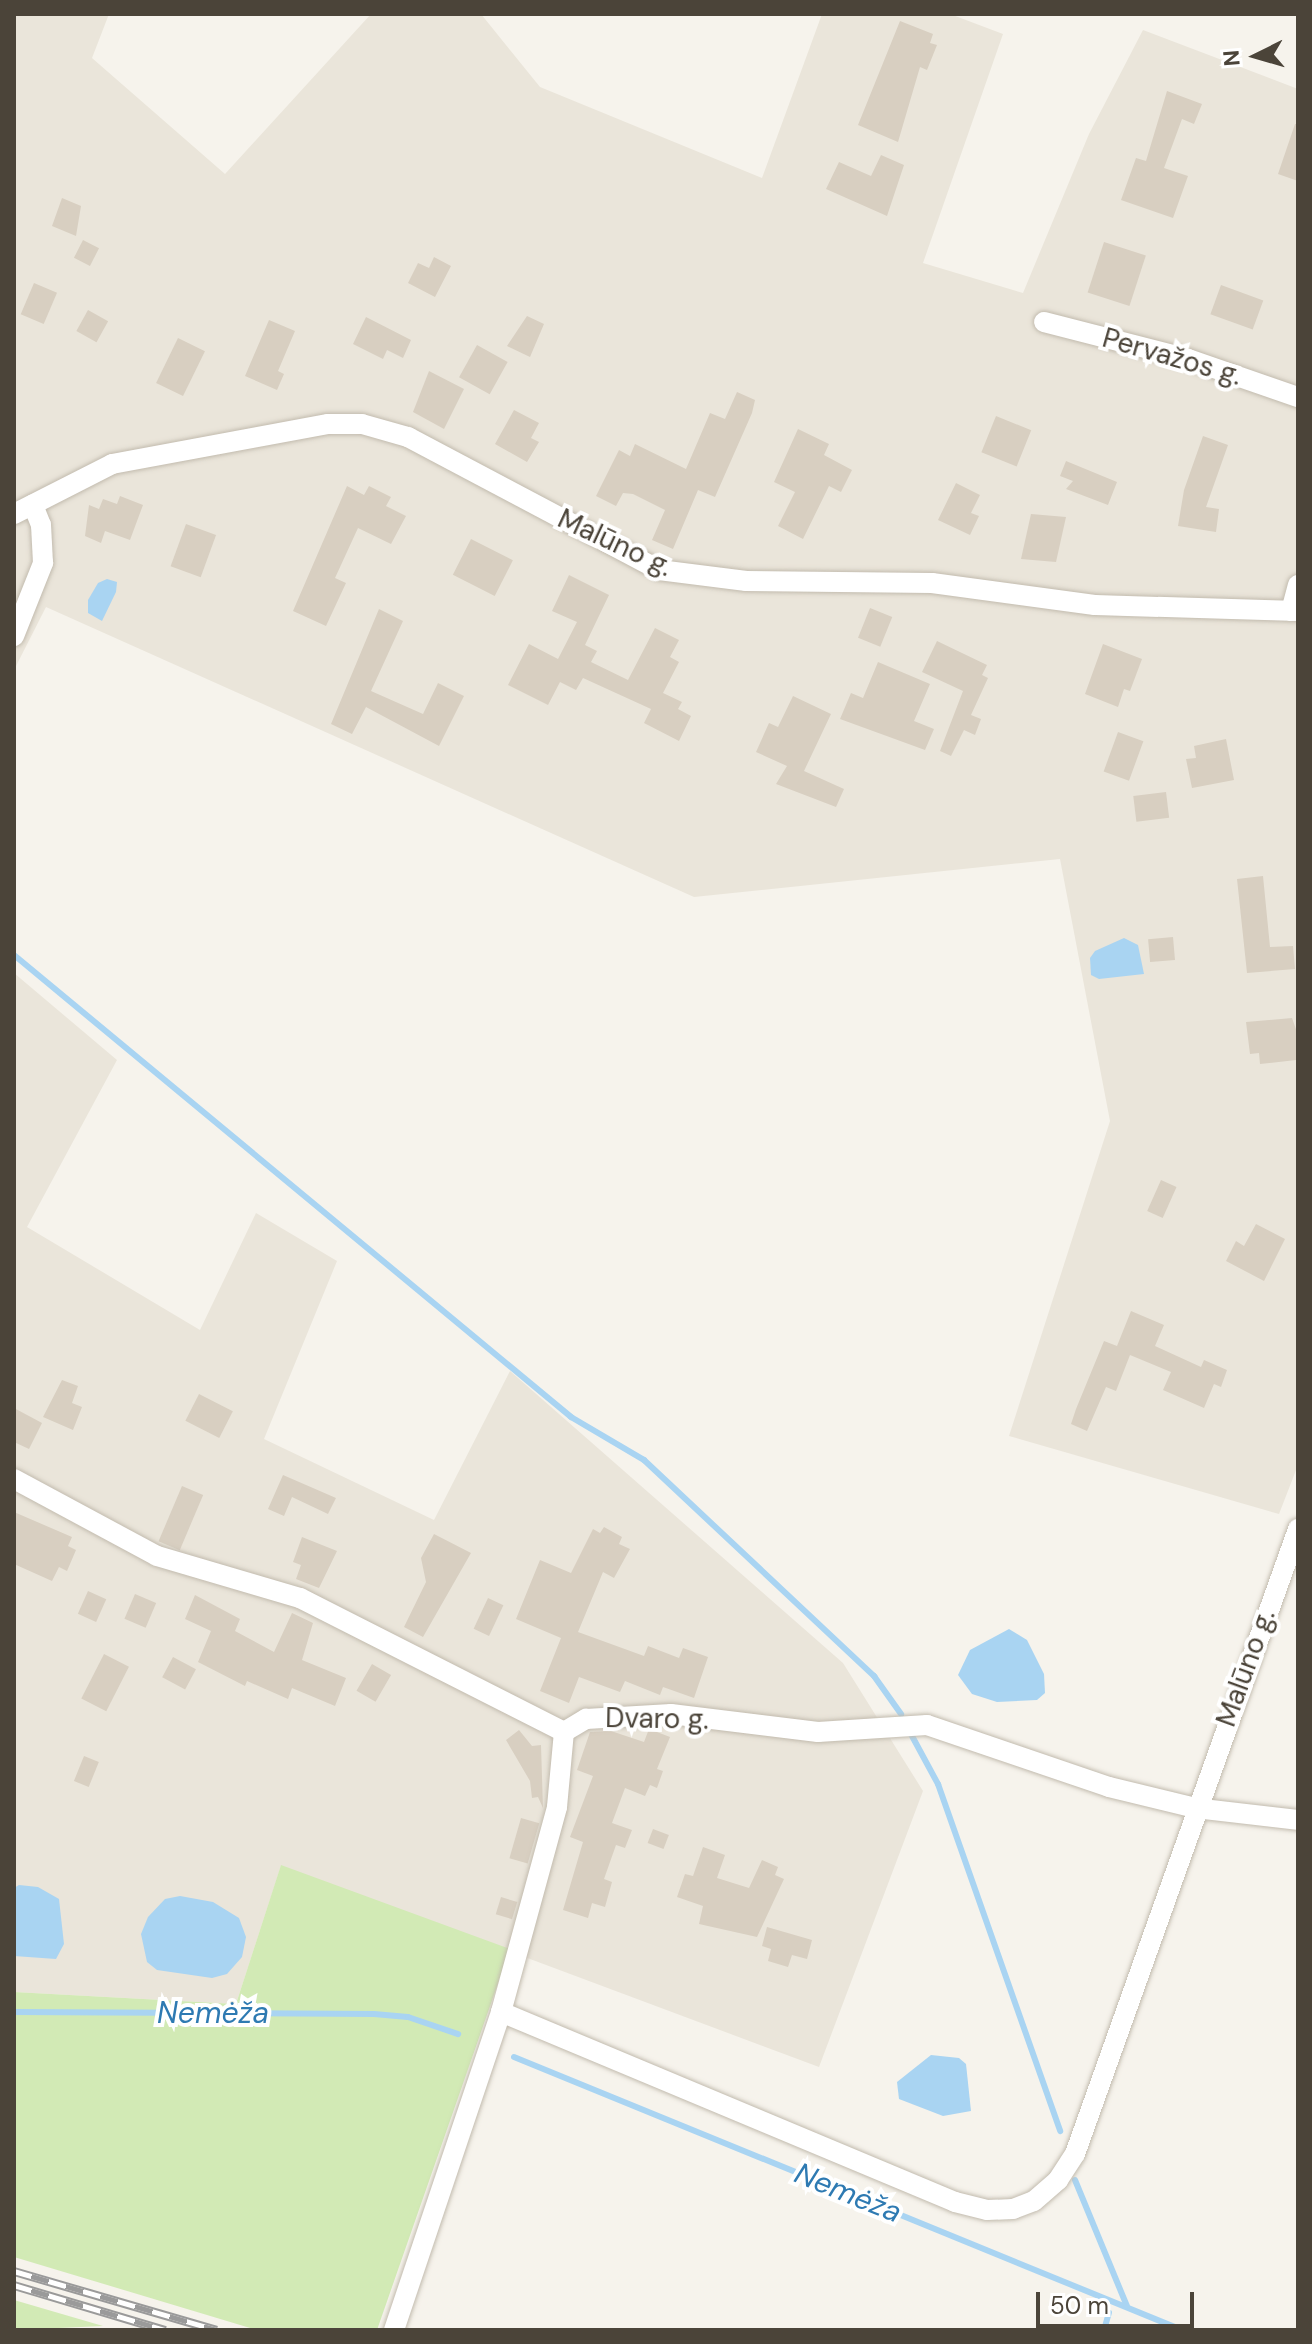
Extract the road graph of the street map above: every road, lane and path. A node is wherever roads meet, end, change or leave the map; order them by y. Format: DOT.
graph roads {
  1 [pos="1044,322"];
  2 [pos="1298,397"];
  3 [pos="33,505"];
  4 [pos="14,514"];
  5 [pos="1298,585"];
  6 [pos="1294,611"];
  7 [pos="14,636"];
  8 [pos="14,1479"];
  9 [pos="1298,1529"];
  10 [pos="564,1732"];
  11 [pos="1195,1808"];
  12 [pos="1298,1820"];
  13 [pos="501,2012"];
  14 [pos="394,2330"];
  1 -- 2 [label="street, Pervažos g."];
  3 -- 4 [label="street, Malūno g."];
  3 -- 6 [label="street, Malūno g."];
  3 -- 7 [label="street"];
  5 -- 6 [label="street"];
  8 -- 10 [label="street, Dvaro g."];
  9 -- 11 [label="street, Malūno g."];
  10 -- 11 [label="street, Dvaro g."];
  10 -- 13 [label="street"];
  11 -- 12 [label="street, Dvaro g."];
  11 -- 13 [label="street, Malūno g."];
  13 -- 14 [label="street"];
}
